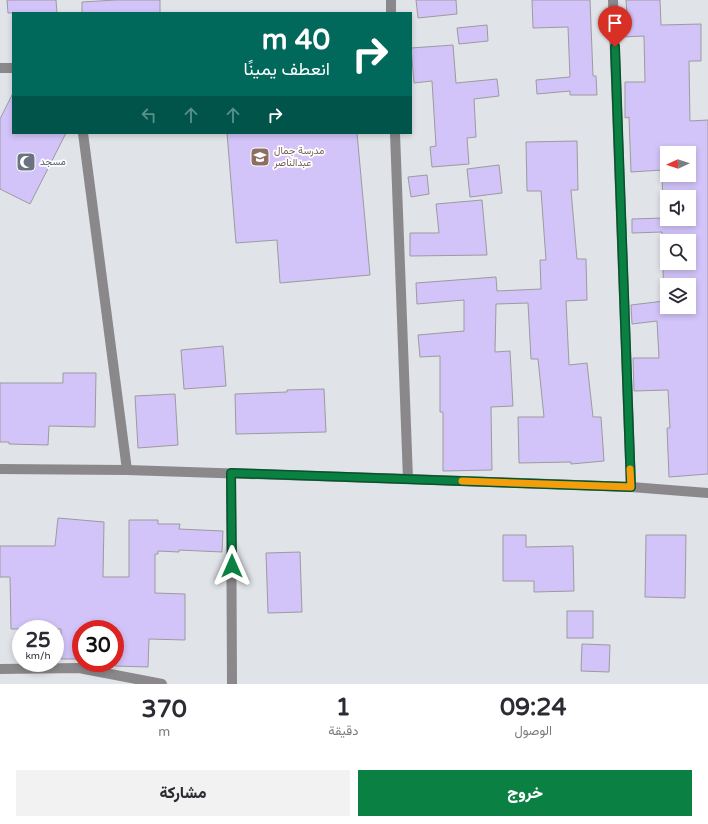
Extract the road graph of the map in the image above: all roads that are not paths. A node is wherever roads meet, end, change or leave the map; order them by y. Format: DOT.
graph roads {
  1 [pos="391,0"];
  2 [pos="614,0"];
  3 [pos="391,12"];
  4 [pos="0,68"];
  5 [pos="12,68"];
  6 [pos="83,134"];
  7 [pos="395,134"];
  8 [pos="0,469"];
  9 [pos="127,470"];
  10 [pos="231,473"];
  11 [pos="408,479"];
  12 [pos="631,487"];
  13 [pos="708,493"];
  14 [pos="0,668"];
  15 [pos="162,684"];
  16 [pos="232,684"];
  1 -- 3 [label="street"];
  2 -- 12 [label="street"];
  4 -- 5 [label="street"];
  6 -- 9 [label="street"];
  7 -- 11 [label="street"];
  8 -- 9 [label="street"];
  9 -- 10 [label="street"];
  10 -- 11 [label="street"];
  10 -- 16 [label="street"];
  11 -- 12 [label="street"];
  12 -- 13 [label="street"];
  14 -- 15 [label="street"];
}
